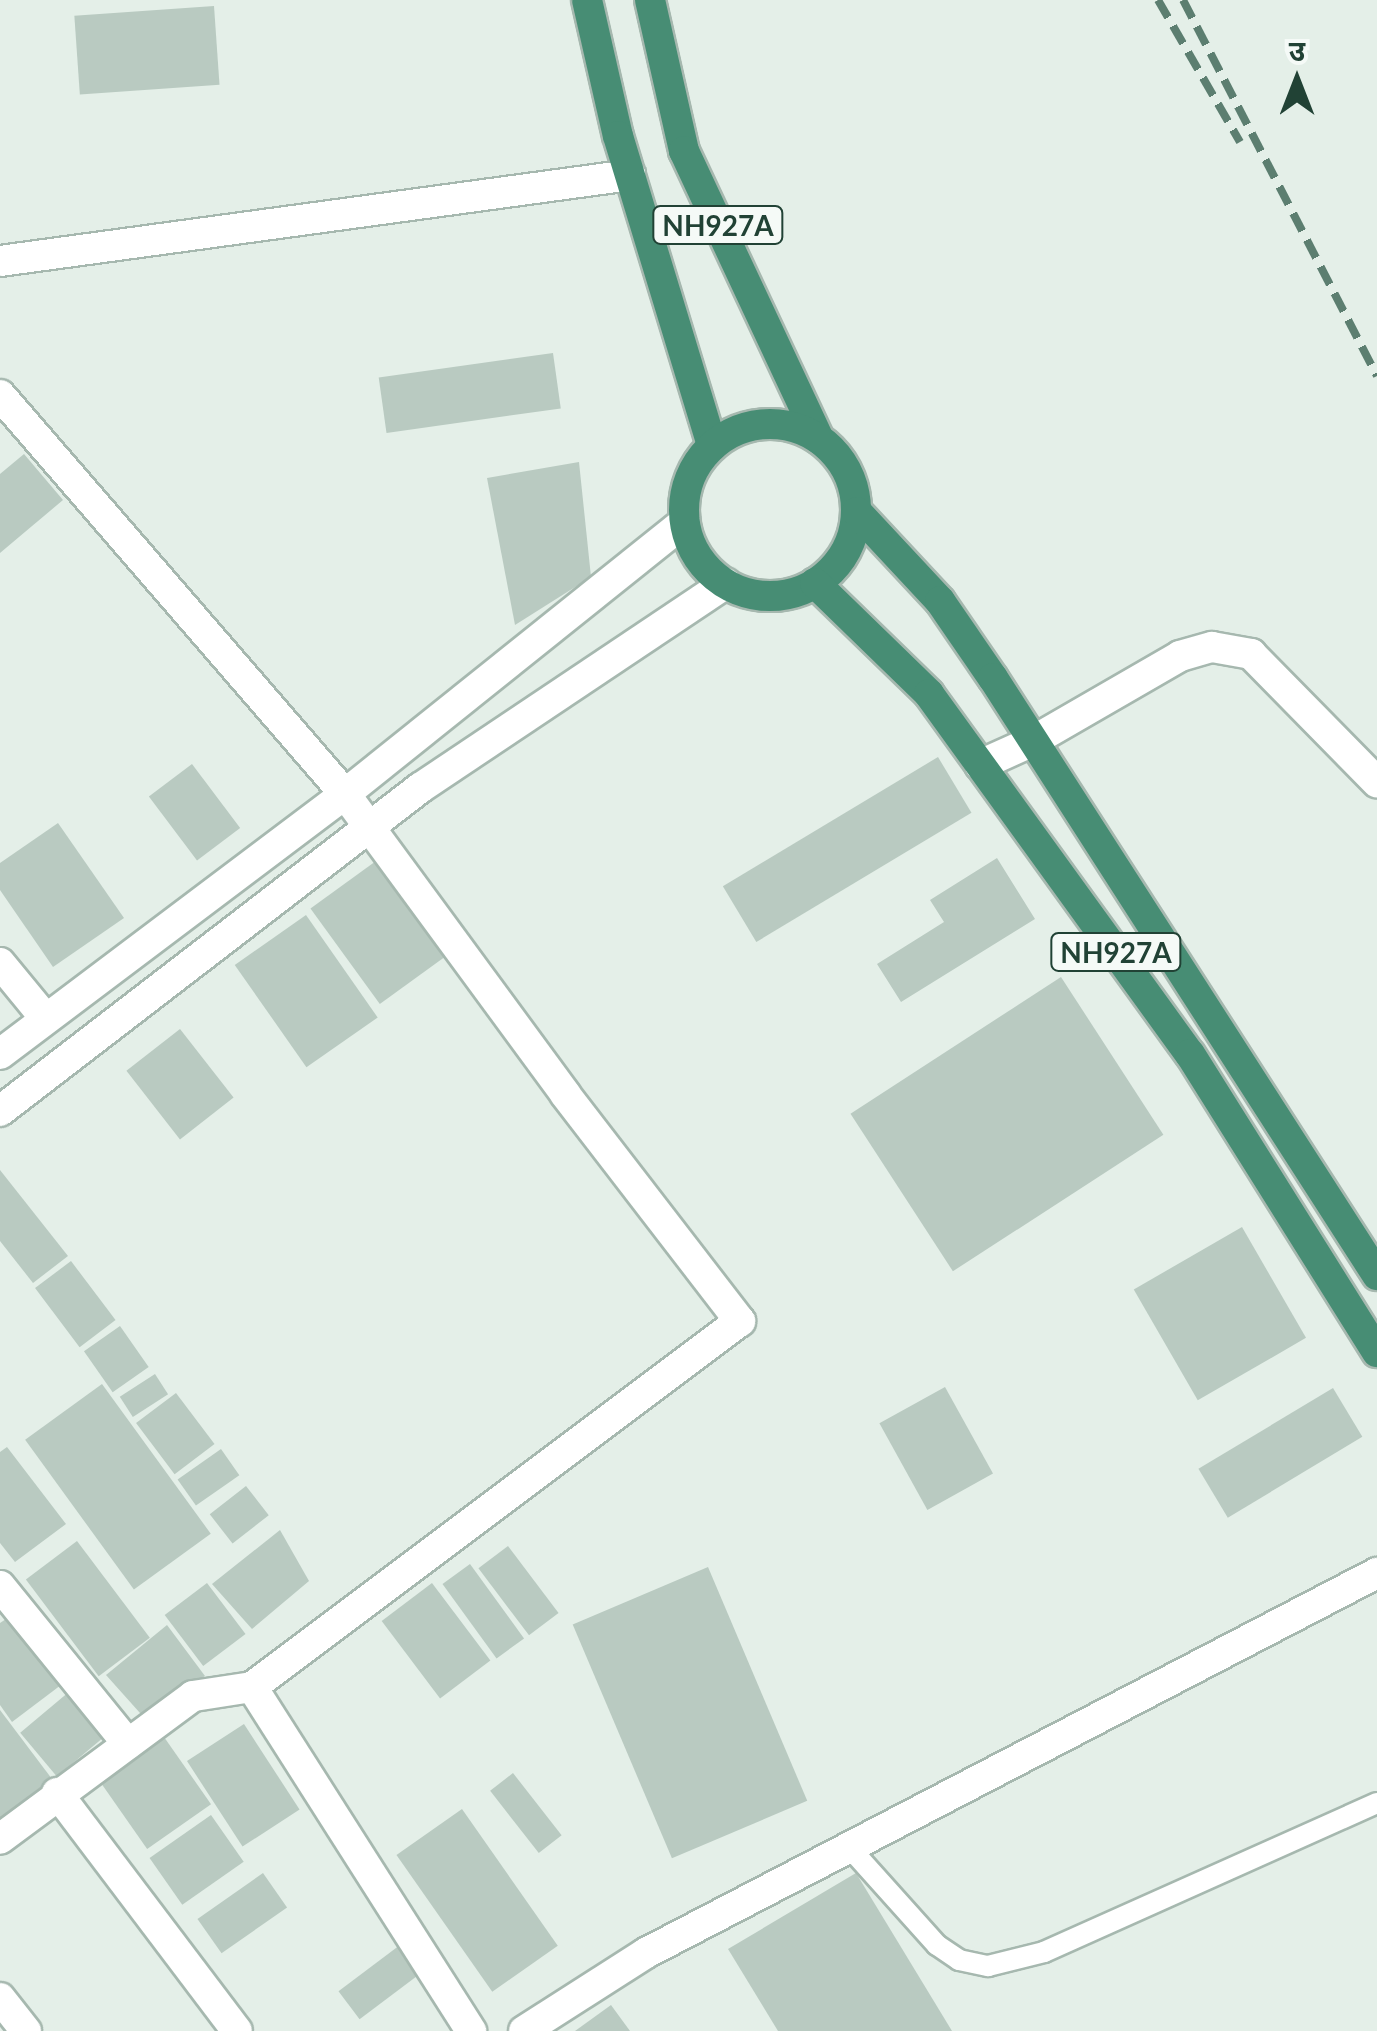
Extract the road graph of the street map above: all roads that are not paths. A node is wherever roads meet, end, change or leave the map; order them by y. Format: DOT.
graph roads {
  1 [pos="588,0"];
  2 [pos="650,0"];
  3 [pos="630,175"];
  4 [pos="0,261"];
  5 [pos="0,395"];
  6 [pos="819,439"];
  7 [pos="712,446"];
  8 [pos="857,512"];
  9 [pos="685,522"];
  10 [pos="726,583"];
  11 [pos="816,584"];
  12 [pos="1034,741"];
  13 [pos="980,765"];
  14 [pos="1377,782"];
  15 [pos="345,794"];
  16 [pos="368,827"];
  17 [pos="0,964"];
  18 [pos="46,1019"];
  19 [pos="0,1054"];
  20 [pos="0,1111"];
  21 [pos="1377,1275"];
  22 [pos="1377,1352"];
  23 [pos="1377,1573"];
  24 [pos="0,1586"];
  25 [pos="252,1687"];
  26 [pos="128,1744"];
  27 [pos="57,1793"];
  28 [pos="1377,1804"];
  29 [pos="0,1840"];
  30 [pos="848,1847"];
  31 [pos="0,1998"];
  32 [pos="26,2031"];
  33 [pos="238,2031"];
  34 [pos="471,2031"];
  35 [pos="524,2031"];
  1 -- 3 [label="highway, NH927A"];
  2 -- 6 [label="highway, NH927A"];
  3 -- 4 [label="street"];
  3 -- 7 [label="highway, NH927A"];
  5 -- 15 [label="street"];
  6 -- 7 [label="highway"];
  6 -- 8 [label="highway, NH927A"];
  7 -- 9 [label="highway"];
  8 -- 11 [label="highway"];
  8 -- 12 [label="highway, NH927A"];
  9 -- 10 [label="highway"];
  9 -- 15 [label="street"];
  10 -- 11 [label="highway"];
  10 -- 16 [label="street"];
  11 -- 13 [label="highway, NH927A"];
  12 -- 13 [label="street"];
  12 -- 14 [label="street"];
  12 -- 21 [label="highway, NH927A"];
  13 -- 22 [label="highway, NH927A"];
  15 -- 16 [label="street"];
  15 -- 18 [label="street"];
  16 -- 20 [label="street"];
  16 -- 25 [label="street"];
  17 -- 18 [label="street"];
  18 -- 19 [label="street"];
  23 -- 30 [label="street"];
  24 -- 26 [label="street"];
  25 -- 26 [label="street"];
  25 -- 34 [label="street"];
  26 -- 27 [label="street"];
  27 -- 29 [label="street"];
  27 -- 33 [label="street"];
  28 -- 30 [label="lane"];
  30 -- 35 [label="street"];
  31 -- 32 [label="street"];
}
